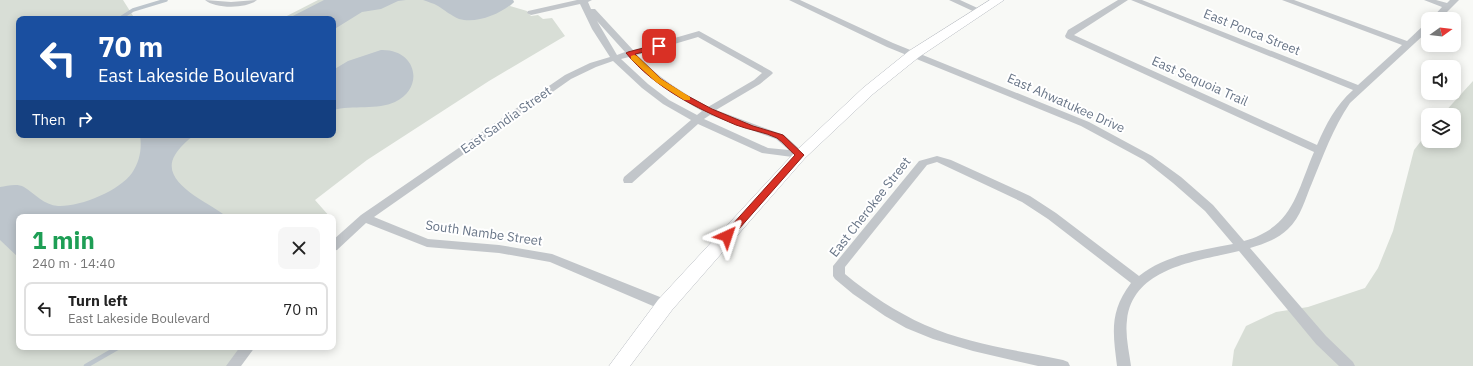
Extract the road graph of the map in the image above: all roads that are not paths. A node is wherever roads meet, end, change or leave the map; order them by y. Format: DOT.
graph roads {
  1 [pos="209,0"];
  2 [pos="253,0"];
  3 [pos="584,0"];
  4 [pos="793,0"];
  5 [pos="953,0"];
  6 [pos="998,0"];
  7 [pos="1124,0"];
  8 [pos="1135,0"];
  9 [pos="1286,0"];
  10 [pos="1428,0"];
  11 [pos="1455,0"];
  12 [pos="1448,7"];
  13 [pos="980,11"];
  14 [pos="1443,12"];
  15 [pos="531,13"];
  16 [pos="1421,32"];
  17 [pos="1408,44"];
  18 [pos="630,53"];
  19 [pos="914,54"];
  20 [pos="615,58"];
  21 [pos="1359,89"];
  22 [pos="703,115"];
  23 [pos="1320,150"];
  24 [pos="800,155"];
  25 [pos="628,180"];
  26 [pos="365,218"];
  27 [pos="336,244"];
  28 [pos="1242,246"];
  29 [pos="1138,282"];
  30 [pos="665,305"];
  31 [pos="246,350"];
  32 [pos="233,366"];
  33 [pos="619,366"];
  34 [pos="1063,366"];
  35 [pos="1124,366"];
  36 [pos="1348,366"];
  1 -- 2 [label="street"];
  3 -- 15 [label="street"];
  3 -- 18 [label="street"];
  3 -- 20 [label="street"];
  4 -- 19 [label="street, East Ahwatukee Drive"];
  5 -- 13 [label="street"];
  6 -- 13 [label="main road"];
  7 -- 23 [label="street, East Sequoia Trail"];
  8 -- 21 [label="street, East Ponca Street"];
  9 -- 17 [label="street"];
  10 -- 12 [label="street"];
  11 -- 12 [label="street"];
  12 -- 14 [label="street"];
  13 -- 19 [label="main road"];
  16 -- 17 [label="street"];
  17 -- 21 [label="street"];
  18 -- 20 [label="street, East Sandia Street"];
  18 -- 22 [label="street"];
  18 -- 22 [label="street, East Sandia Street"];
  19 -- 24 [label="main road"];
  19 -- 28 [label="street, East Ahwatukee Drive"];
  20 -- 22 [label="street"];
  20 -- 26 [label="street, East Sandia Street"];
  21 -- 23 [label="street"];
  22 -- 24 [label="street"];
  22 -- 24 [label="street"];
  22 -- 25 [label="street"];
  23 -- 28 [label="street"];
  24 -- 30 [label="main road"];
  26 -- 27 [label="street, East Sandia Street"];
  26 -- 30 [label="street, South Nambe Street"];
  28 -- 29 [label="street"];
  28 -- 36 [label="street, East Ahwatukee Drive"];
  29 -- 34 [label="street, East Cherokee Street"];
  29 -- 35 [label="street"];
  30 -- 33 [label="main road"];
  31 -- 32 [label="street"];
}
